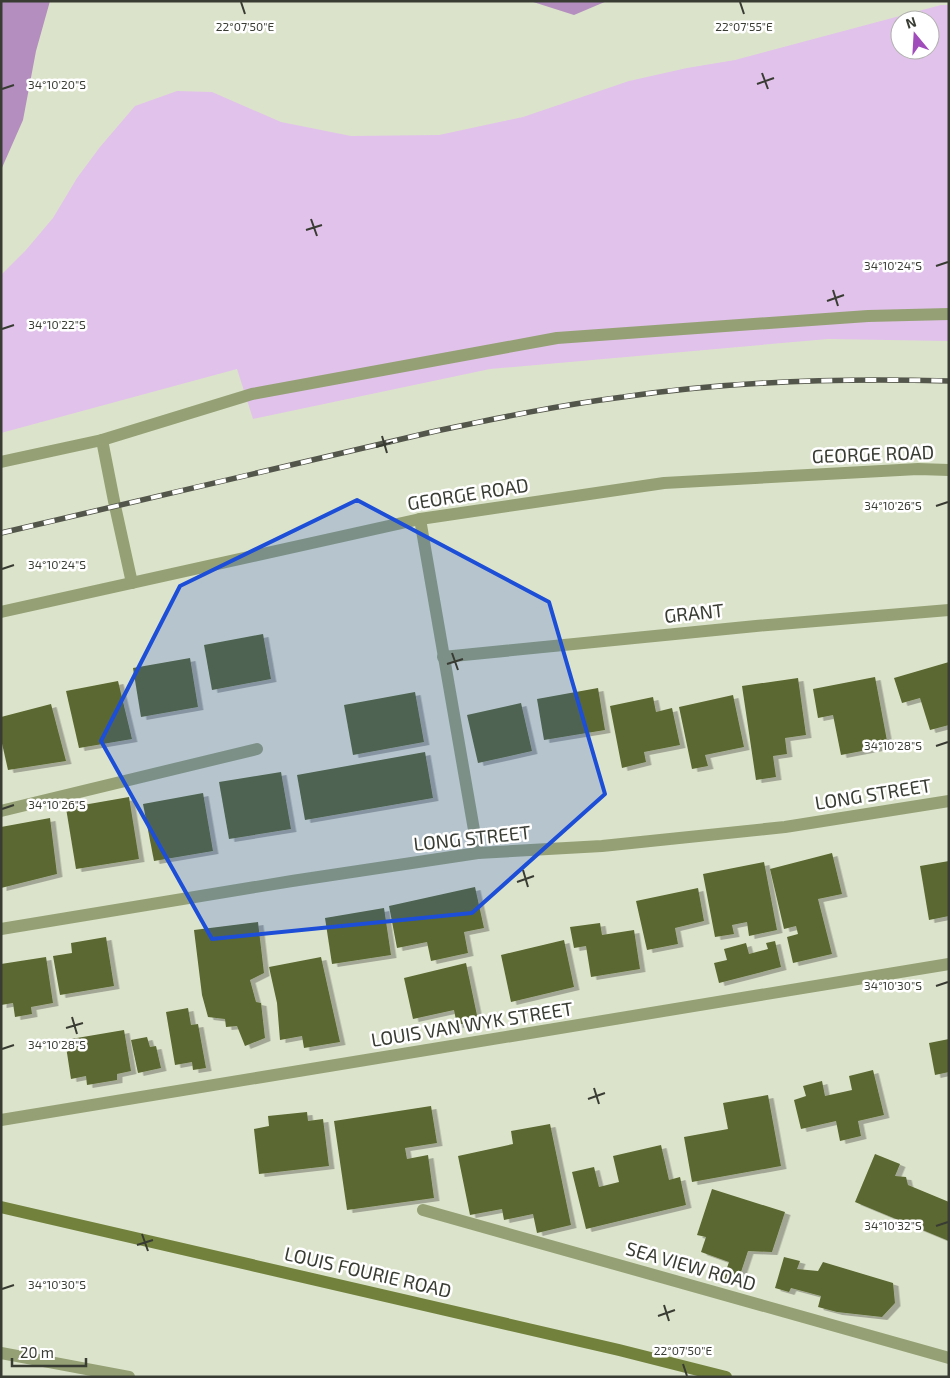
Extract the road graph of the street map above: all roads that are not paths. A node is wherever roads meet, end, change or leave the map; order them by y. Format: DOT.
graph roads {
  1 [pos="949,314"];
  2 [pos="102,440"];
  3 [pos="1,462"];
  4 [pos="949,470"];
  5 [pos="420,519"];
  6 [pos="132,583"];
  7 [pos="949,610"];
  8 [pos="1,612"];
  9 [pos="443,656"];
  10 [pos="257,748"];
  11 [pos="949,801"];
  12 [pos="1,811"];
  13 [pos="478,854"];
  14 [pos="1,929"];
  15 [pos="949,964"];
  16 [pos="1,1120"];
  17 [pos="1,1207"];
  18 [pos="423,1210"];
  19 [pos="1,1353"];
  20 [pos="949,1358"];
  21 [pos="129,1377"];
  22 [pos="726,1377"];
  1 -- 2 [label="street"];
  2 -- 3 [label="street"];
  2 -- 6 [label="street"];
  4 -- 5 [label="street, GEORGE ROAD"];
  5 -- 6 [label="street, GEORGE ROAD"];
  5 -- 9 [label="street"];
  6 -- 8 [label="street, GEORGE ROAD"];
  7 -- 9 [label="street, GRANT"];
  9 -- 13 [label="street"];
  10 -- 12 [label="street"];
  11 -- 13 [label="street, LONG STREET"];
  13 -- 14 [label="street, LONG STREET"];
  15 -- 16 [label="street, LOUIS VAN WYK STREET"];
  17 -- 22 [label="main road, LOUIS FOURIE ROAD"];
  18 -- 20 [label="street, SEA VIEW ROAD"];
  19 -- 21 [label="street"];
}
